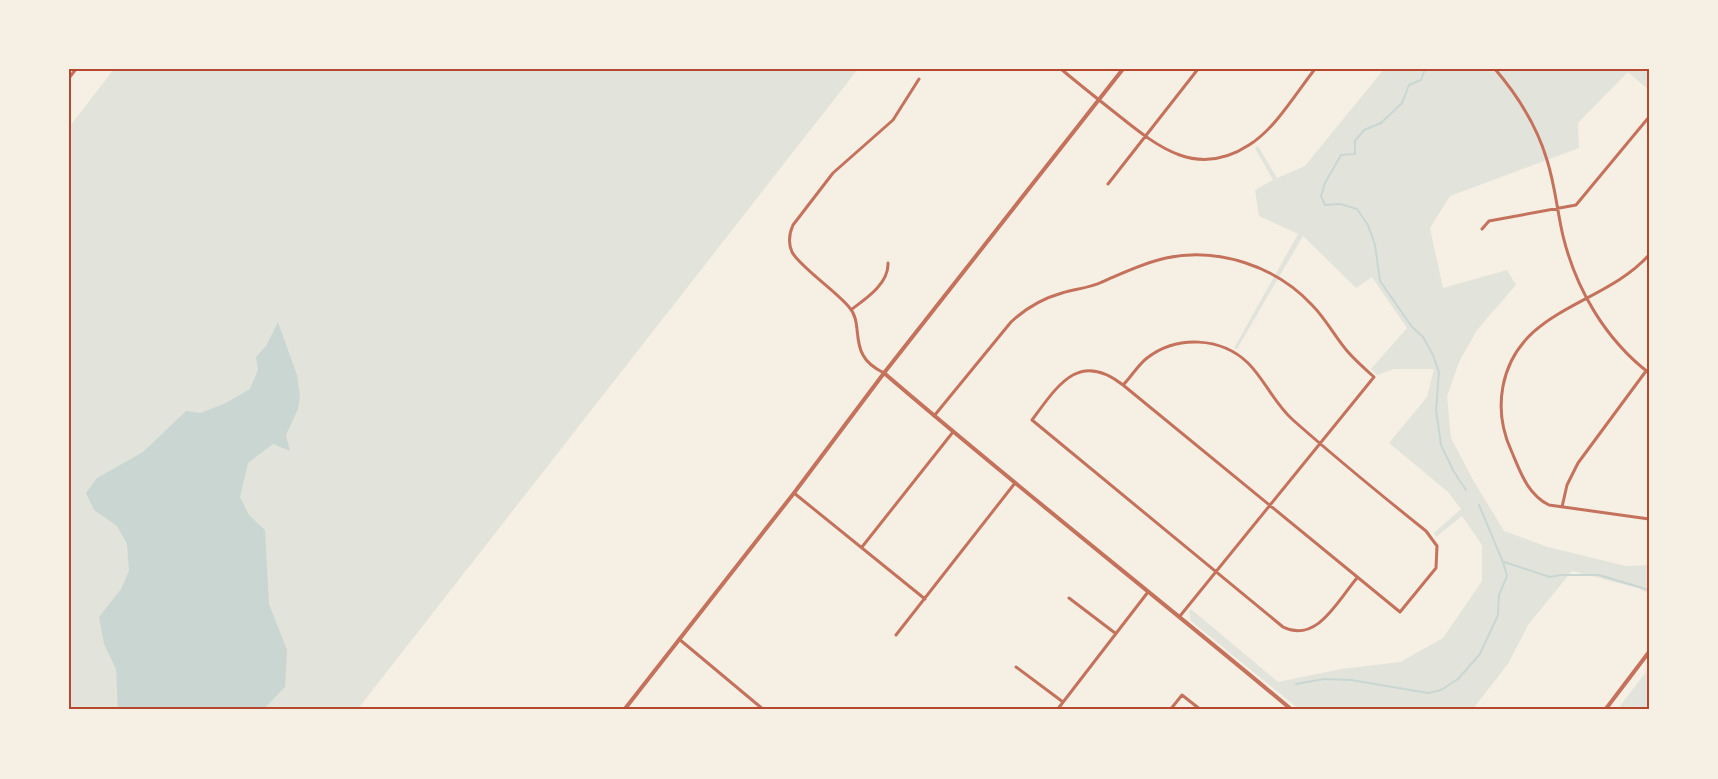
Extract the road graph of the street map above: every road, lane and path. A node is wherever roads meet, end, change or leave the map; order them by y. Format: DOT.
graph roads {
  1 [pos="76,69"];
  2 [pos="1061,69"];
  3 [pos="1123,69"];
  4 [pos="1198,69"];
  5 [pos="1315,69"];
  6 [pos="1495,69"];
  7 [pos="69,78"];
  8 [pos="918,79"];
  9 [pos="1098,100"];
  10 [pos="1649,117"];
  11 [pos="1145,136"];
  12 [pos="1108,184"];
  13 [pos="1558,209"];
  14 [pos="1482,229"];
  15 [pos="1649,255"];
  16 [pos="888,262"];
  17 [pos="1586,298"];
  18 [pos="852,309"];
  19 [pos="1648,371"];
  20 [pos="884,374"];
  21 [pos="1123,385"];
  22 [pos="934,416"];
  23 [pos="953,432"];
  24 [pos="1319,444"];
  25 [pos="1015,483"];
  26 [pos="794,493"];
  27 [pos="1270,505"];
  28 [pos="1562,507"];
  29 [pos="1649,519"];
  30 [pos="862,546"];
  31 [pos="1214,572"];
  32 [pos="1357,578"];
  33 [pos="1149,590"];
  34 [pos="1069,598"];
  35 [pos="925,599"];
  36 [pos="1180,616"];
  37 [pos="1116,633"];
  38 [pos="896,635"];
  39 [pos="678,639"];
  40 [pos="1649,652"];
  41 [pos="1016,668"];
  42 [pos="1063,702"];
  43 [pos="624,710"];
  44 [pos="764,710"];
  45 [pos="1057,710"];
  46 [pos="1170,710"];
  47 [pos="1201,710"];
  48 [pos="1293,710"];
  49 [pos="1605,710"];
  1 -- 7 [label="street"];
  2 -- 9 [label="street"];
  3 -- 9 [label="street"];
  4 -- 11 [label="street"];
  5 -- 11 [label="street"];
  6 -- 13 [label="street"];
  8 -- 18 [label="street"];
  9 -- 11 [label="street"];
  9 -- 20 [label="street"];
  10 -- 13 [label="street"];
  11 -- 12 [label="street"];
  13 -- 14 [label="street"];
  13 -- 17 [label="street"];
  15 -- 17 [label="street"];
  16 -- 18 [label="street"];
  17 -- 19 [label="street"];
  17 -- 28 [label="street"];
  18 -- 20 [label="street"];
  19 -- 28 [label="street"];
  20 -- 22 [label="street"];
  20 -- 26 [label="street"];
  21 -- 24 [label="street"];
  21 -- 27 [label="street"];
  21 -- 31 [label="street"];
  22 -- 23 [label="street"];
  22 -- 24 [label="street"];
  23 -- 25 [label="street"];
  23 -- 30 [label="street"];
  24 -- 27 [label="street"];
  24 -- 32 [label="street"];
  25 -- 33 [label="street"];
  25 -- 35 [label="street"];
  26 -- 30 [label="street"];
  26 -- 39 [label="street"];
  27 -- 31 [label="street"];
  27 -- 32 [label="street"];
  28 -- 29 [label="street"];
  30 -- 35 [label="street"];
  31 -- 32 [label="street"];
  31 -- 36 [label="street"];
  33 -- 36 [label="street"];
  33 -- 37 [label="street"];
  34 -- 37 [label="street"];
  35 -- 38 [label="street"];
  36 -- 48 [label="street"];
  37 -- 42 [label="street"];
  39 -- 43 [label="street"];
  39 -- 44 [label="street"];
  40 -- 49 [label="street"];
  41 -- 42 [label="street"];
  42 -- 45 [label="street"];
  46 -- 47 [label="street"];
}
